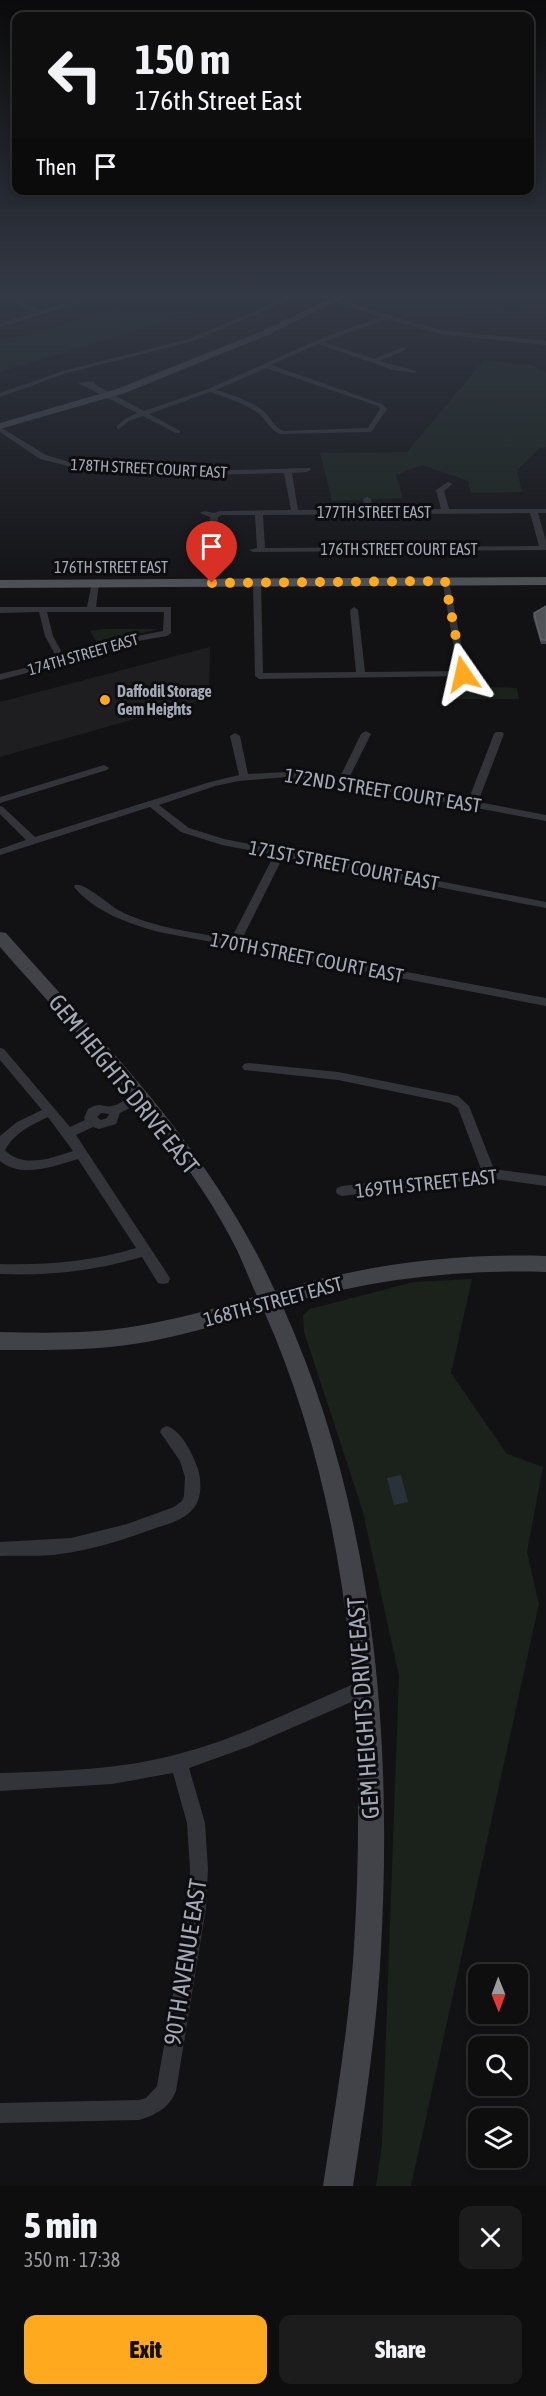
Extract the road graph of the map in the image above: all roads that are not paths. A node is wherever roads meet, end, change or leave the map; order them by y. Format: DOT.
graph roads {
  1 [pos="100,397"];
  2 [pos="111,397"];
  3 [pos="190,397"];
  4 [pos="228,397"];
  5 [pos="356,397"];
  6 [pos="141,414"];
  7 [pos="0,427"];
  8 [pos="119,427"];
  9 [pos="177,432"];
  10 [pos="307,470"];
  11 [pos="288,472"];
  12 [pos="448,484"];
  13 [pos="367,500"];
  14 [pos="533,511"];
  15 [pos="546,511"];
  16 [pos="370,512"];
  17 [pos="446,512"];
  18 [pos="204,513"];
  19 [pos="259,513"];
  20 [pos="295,513"];
  21 [pos="214,516"];
  22 [pos="545,548"];
  23 [pos="382,575"];
  24 [pos="546,575"];
  25 [pos="0,577"];
  26 [pos="212,577"];
  27 [pos="447,581"];
  28 [pos="546,581"];
  29 [pos="257,583"];
  30 [pos="0,584"];
  31 [pos="95,584"];
  32 [pos="130,584"];
  33 [pos="43,609"];
  34 [pos="92,609"];
  35 [pos="0,610"];
  36 [pos="354,610"];
  37 [pos="63,661"];
  38 [pos="361,675"];
  39 [pos="0,677"];
  40 [pos="366,734"];
  41 [pos="499,734"];
  42 [pos="235,736"];
  43 [pos="104,768"];
  44 [pos="244,776"];
  45 [pos="343,780"];
  46 [pos="0,800"];
  47 [pos="152,804"];
  48 [pos="472,804"];
  49 [pos="0,809"];
  50 [pos="546,818"];
  51 [pos="33,841"];
  52 [pos="0,852"];
  53 [pos="280,853"];
  54 [pos="79,887"];
  55 [pos="546,905"];
  56 [pos="1,940"];
  57 [pos="235,942"];
  58 [pos="546,1002"];
  59 [pos="0,1052"];
  60 [pos="248,1067"];
  61 [pos="141,1097"];
  62 [pos="50,1111"];
  63 [pos="69,1133"];
  64 [pos="0,1148"];
  65 [pos="0,1153"];
  66 [pos="81,1153"];
  67 [pos="489,1173"];
  68 [pos="546,1181"];
  69 [pos="342,1191"];
  70 [pos="144,1251"];
  71 [pos="546,1264"];
  72 [pos="0,1269"];
  73 [pos="163,1279"];
  74 [pos="271,1301"];
  75 [pos="0,1341"];
  76 [pos="167,1432"];
  77 [pos="0,1549"];
  78 [pos="366,1687"];
  79 [pos="179,1763"];
  80 [pos="0,1782"];
  81 [pos="0,2113"];
  82 [pos="338,2186"];
  1 -- 7 [label="street"];
  2 -- 6 [label="street"];
  3 -- 6 [label="street"];
  4 -- 5 [label="street"];
  6 -- 8 [label="street"];
  6 -- 9 [label="street"];
  7 -- 11 [label="street, 178TH STREET COURT EAST"];
  10 -- 11 [label="street, 178TH STREET COURT EAST"];
  11 -- 20 [label="street"];
  12 -- 17 [label="street"];
  13 -- 16 [label="street"];
  14 -- 15 [label="street, 177TH STREET EAST"];
  14 -- 17 [label="street, 177TH STREET EAST"];
  14 -- 22 [label="street"];
  16 -- 17 [label="street, 177TH STREET EAST"];
  16 -- 20 [label="street, 177TH STREET EAST"];
  18 -- 21 [label="street, 177TH STREET EAST"];
  19 -- 20 [label="street, 177TH STREET EAST"];
  19 -- 21 [label="street, 177TH STREET EAST"];
  19 -- 22 [label="street, 176TH STREET COURT EAST"];
  21 -- 26 [label="street"];
  23 -- 24 [label="main road, 176TH STREET EAST"];
  23 -- 26 [label="main road, 176TH STREET EAST"];
  23 -- 29 [label="main road"];
  24 -- 27 [label="main road"];
  25 -- 26 [label="main road, 176TH STREET EAST"];
  26 -- 32 [label="main road"];
  27 -- 28 [label="main road, 176TH STREET EAST"];
  27 -- 29 [label="main road, 176TH STREET EAST"];
  27 -- 38 [label="street"];
  29 -- 32 [label="main road, 176TH STREET EAST"];
  29 -- 38 [label="street"];
  30 -- 31 [label="main road, 176TH STREET EAST"];
  31 -- 32 [label="main road, 176TH STREET EAST"];
  31 -- 34 [label="street"];
  33 -- 34 [label="street"];
  33 -- 35 [label="street"];
  33 -- 37 [label="street"];
  34 -- 37 [label="street, 174TH STREET EAST"];
  36 -- 38 [label="street"];
  37 -- 39 [label="street, 174TH STREET EAST"];
  40 -- 45 [label="street"];
  41 -- 48 [label="street"];
  42 -- 44 [label="street"];
  43 -- 46 [label="street"];
  44 -- 45 [label="street, 172ND STREET COURT EAST"];
  44 -- 47 [label="street, 172ND STREET COURT EAST"];
  45 -- 48 [label="street, 172ND STREET COURT EAST"];
  47 -- 51 [label="street"];
  47 -- 53 [label="street, 171ST STREET COURT EAST"];
  48 -- 50 [label="street, 172ND STREET COURT EAST"];
  49 -- 51 [label="street"];
  51 -- 52 [label="street"];
  53 -- 55 [label="street, 171ST STREET COURT EAST"];
  53 -- 57 [label="street"];
  54 -- 57 [label="street, 170TH STREET COURT EAST"];
  56 -- 61 [label="street, GEM HEIGHTS DRIVE EAST"];
  57 -- 58 [label="street, 170TH STREET COURT EAST"];
  59 -- 62 [label="street"];
  60 -- 67 [label="street"];
  61 -- 63 [label="street"];
  61 -- 74 [label="street, GEM HEIGHTS DRIVE EAST"];
  62 -- 63 [label="street"];
  62 -- 64 [label="street"];
  63 -- 66 [label="street"];
  65 -- 66 [label="street"];
  66 -- 70 [label="street"];
  67 -- 68 [label="street, 169TH STREET EAST"];
  67 -- 69 [label="street, 169TH STREET EAST"];
  70 -- 72 [label="street"];
  70 -- 73 [label="street"];
  71 -- 74 [label="street, 168TH STREET EAST"];
  74 -- 75 [label="street, 168TH STREET EAST"];
  74 -- 78 [label="street, GEM HEIGHTS DRIVE EAST"];
  76 -- 77 [label="street"];
  78 -- 79 [label="street"];
  78 -- 82 [label="street, GEM HEIGHTS DRIVE EAST"];
  79 -- 80 [label="street"];
  79 -- 81 [label="street, 90TH AVENUE EAST"];
}
